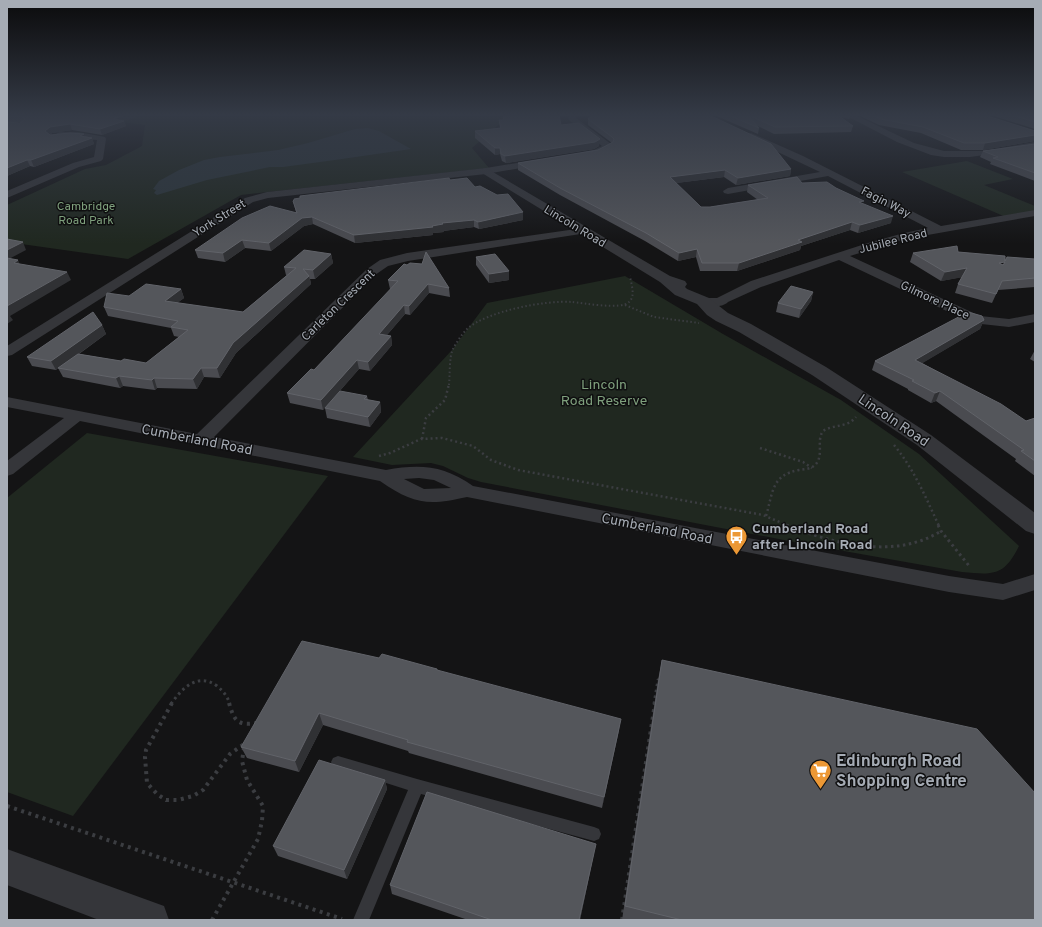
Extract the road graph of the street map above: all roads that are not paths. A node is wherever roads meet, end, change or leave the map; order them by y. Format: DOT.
graph roads {
  1 [pos="98,157"];
  2 [pos="798,157"];
  3 [pos="550,160"];
  4 [pos="486,172"];
  5 [pos="829,173"];
  6 [pos="728,191"];
  7 [pos="7,195"];
  8 [pos="1035,213"];
  9 [pos="940,230"];
  10 [pos="583,231"];
  11 [pos="840,256"];
  12 [pos="711,299"];
  13 [pos="1035,318"];
  14 [pos="7,352"];
  15 [pos="7,402"];
  16 [pos="77,416"];
  17 [pos="201,440"];
  18 [pos="7,470"];
  19 [pos="1032,524"];
  20 [pos="1035,581"];
  21 [pos="338,762"];
  22 [pos="417,786"];
  23 [pos="594,834"];
  24 [pos="7,867"];
  25 [pos="150,920"];
  26 [pos="362,920"];
  1 -- 7 [label="street"];
  2 -- 5 [label="street, Fagin Way"];
  3 -- 4 [label="street, York Street"];
  4 -- 10 [label="street, Lincoln Road"];
  4 -- 14 [label="street, York Street"];
  5 -- 6 [label="street"];
  5 -- 9 [label="street, Fagin Way"];
  8 -- 9 [label="street, Jubilee Road"];
  9 -- 11 [label="street, Jubilee Road"];
  10 -- 12 [label="street, Lincoln Road"];
  10 -- 17 [label="street, Carleton Crescent"];
  11 -- 12 [label="street, Jubilee Road"];
  11 -- 13 [label="street, Gilmore Place"];
  12 -- 19 [label="street, Lincoln Road"];
  15 -- 16 [label="street, Cumberland Road"];
  16 -- 17 [label="street, Cumberland Road"];
  16 -- 18 [label="street"];
  17 -- 20 [label="street, Cumberland Road"];
  21 -- 22 [label="lane"];
  22 -- 23 [label="lane"];
  22 -- 26 [label="lane"];
  24 -- 25 [label="street"];
}
